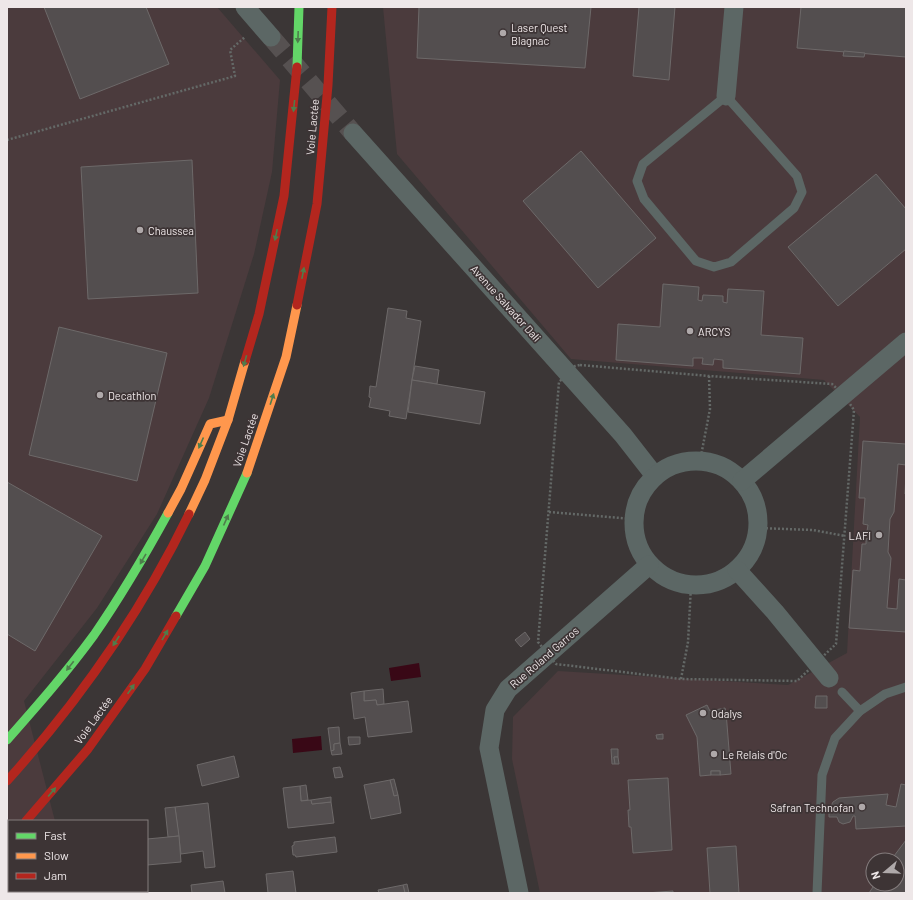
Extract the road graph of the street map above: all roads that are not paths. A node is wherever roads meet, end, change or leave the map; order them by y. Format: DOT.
graph roads {
  1 [pos="245,7"];
  2 [pos="299,7"];
  3 [pos="332,7"];
  4 [pos="734,7"];
  5 [pos="270,37"];
  6 [pos="726,96"];
  7 [pos="353,133"];
  8 [pos="906,342"];
  9 [pos="228,420"];
  10 [pos="655,476"];
  11 [pos="742,481"];
  12 [pos="649,565"];
  13 [pos="737,570"];
  14 [pos="829,678"];
  15 [pos="906,686"];
  16 [pos="842,692"];
  17 [pos="860,711"];
  18 [pos="7,740"];
  19 [pos="7,781"];
  20 [pos="27,820"];
  21 [pos="519,893"];
  22 [pos="816,893"];
  1 -- 5 [label="street"];
  2 -- 9 [label="highway, Voie Lactée, one-way"];
  20 -- 3 [label="highway, Voie Lactée, one-way"];
  4 -- 6 [label="street"];
  6 -- 6 [label="lane"];
  7 -- 10 [label="street, Avenue Salvador Dali"];
  8 -- 11 [label="street"];
  9 -- 18 [label="highway, one-way"];
  9 -- 19 [label="highway, Voie Lactée, one-way"];
  10 -- 11 [label="street"];
  10 -- 12 [label="street"];
  11 -- 13 [label="street"];
  12 -- 13 [label="street"];
  12 -- 21 [label="street, Rue Roland Garros"];
  13 -- 14 [label="street"];
  15 -- 17 [label="lane"];
  16 -- 17 [label="lane"];
  17 -- 22 [label="lane"];
}
